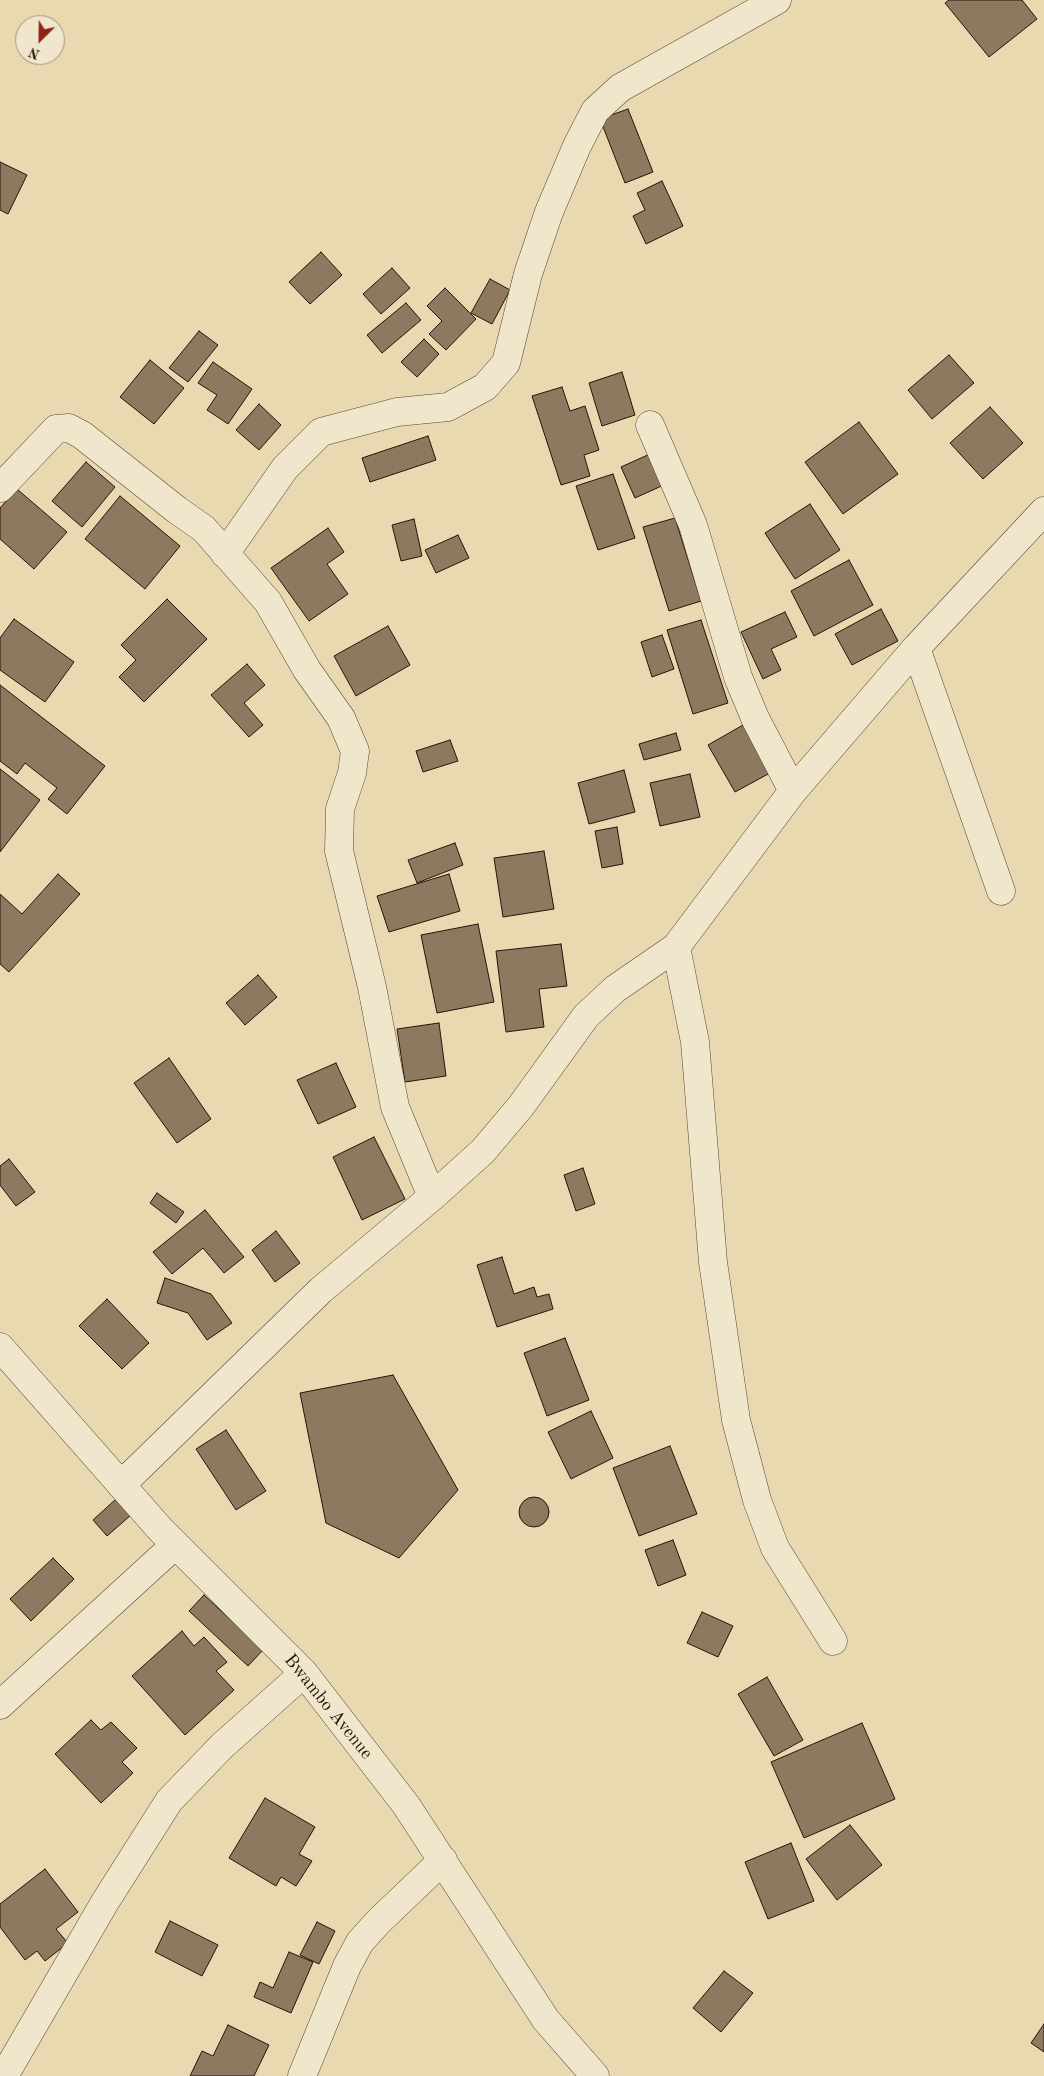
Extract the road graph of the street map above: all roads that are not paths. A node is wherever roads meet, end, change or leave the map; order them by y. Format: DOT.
graph roads {
  1 [pos="777,0"];
  2 [pos="650,425"];
  3 [pos="0,488"];
  4 [pos="1044,511"];
  5 [pos="225,554"];
  6 [pos="916,648"];
  7 [pos="793,791"];
  8 [pos="1001,891"];
  9 [pos="676,947"];
  10 [pos="432,1197"];
  11 [pos="0,1347"];
  12 [pos="121,1485"];
  13 [pos="175,1545"];
  14 [pos="833,1641"];
  15 [pos="304,1673"];
  16 [pos="0,1705"];
  17 [pos="442,1860"];
  18 [pos="4,2076"];
  19 [pos="302,2076"];
  20 [pos="595,2076"];
  1 -- 5 [label="street"];
  2 -- 7 [label="street"];
  3 -- 5 [label="street"];
  4 -- 6 [label="street"];
  5 -- 10 [label="street"];
  6 -- 7 [label="street"];
  6 -- 8 [label="street"];
  7 -- 9 [label="street"];
  9 -- 10 [label="street"];
  9 -- 14 [label="street"];
  10 -- 12 [label="street"];
  11 -- 12 [label="street, Bwambo Avenue"];
  12 -- 13 [label="street, Bwambo Avenue"];
  13 -- 15 [label="street, Bwambo Avenue"];
  13 -- 16 [label="street"];
  15 -- 17 [label="street, Bwambo Avenue"];
  15 -- 18 [label="street"];
  17 -- 19 [label="street"];
  17 -- 20 [label="street, Bwambo Avenue"];
}
